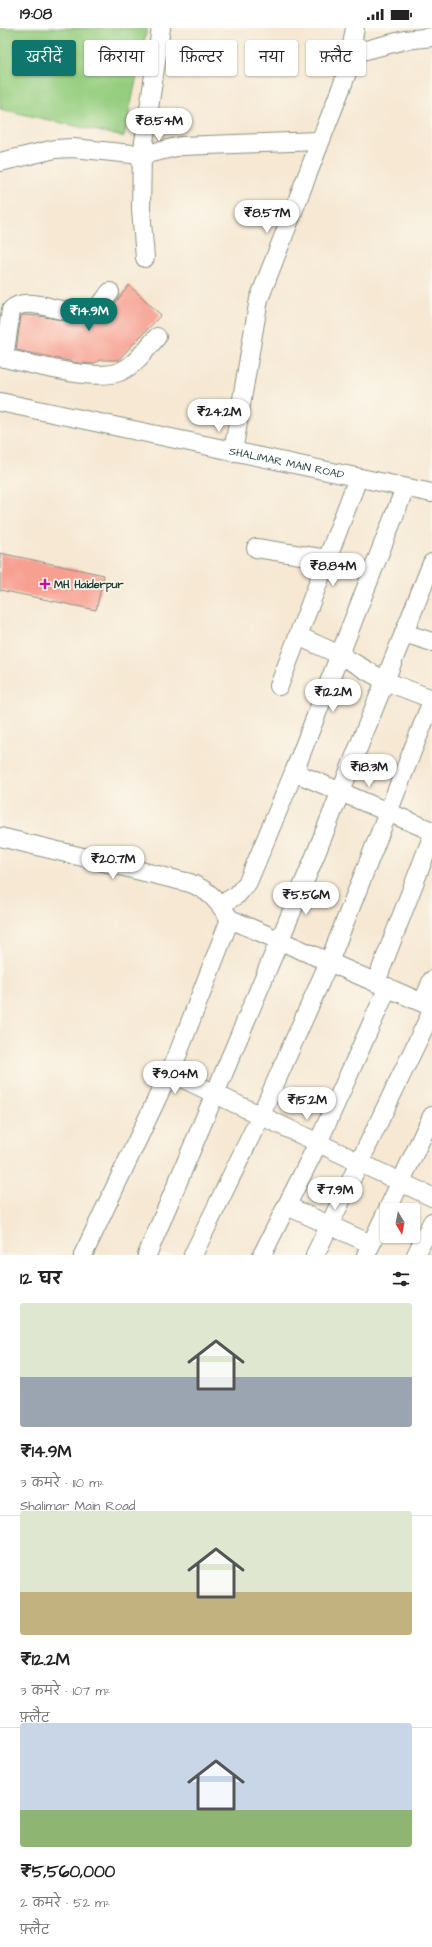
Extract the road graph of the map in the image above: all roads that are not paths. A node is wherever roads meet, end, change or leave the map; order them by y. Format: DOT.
graph roads {
  1 [pos="162,28"];
  2 [pos="355,28"];
  3 [pos="432,37"];
  4 [pos="353,40"];
  5 [pos="366,50"];
  6 [pos="346,76"];
  7 [pos="319,141"];
  8 [pos="142,155"];
  9 [pos="0,162"];
  10 [pos="145,258"];
  11 [pos="110,292"];
  12 [pos="157,337"];
  13 [pos="2,358"];
  14 [pos="0,402"];
  15 [pos="233,452"];
  16 [pos="358,478"];
  17 [pos="405,488"];
  18 [pos="432,493"];
  19 [pos="256,548"];
  20 [pos="327,559"];
  21 [pos="432,563"];
  22 [pos="404,633"];
  23 [pos="298,636"];
  24 [pos="432,642"];
  25 [pos="340,655"];
  26 [pos="385,681"];
  27 [pos="279,686"];
  28 [pos="432,700"];
  29 [pos="294,772"];
  30 [pos="340,792"];
  31 [pos="388,812"];
  32 [pos="432,831"];
  33 [pos="0,837"];
  34 [pos="432,837"];
  35 [pos="225,912"];
  36 [pos="280,940"];
  37 [pos="329,962"];
  38 [pos="432,980"];
  39 [pos="382,985"];
  40 [pos="429,1007"];
  41 [pos="170,1072"];
  42 [pos="215,1093"];
  43 [pos="262,1116"];
  44 [pos="432,1116"];
  45 [pos="318,1142"];
  46 [pos="359,1162"];
  47 [pos="400,1182"];
  48 [pos="432,1197"];
  49 [pos="287,1206"];
  50 [pos="432,1222"];
  51 [pos="330,1225"];
  52 [pos="369,1250"];
  53 [pos="82,1255"];
  54 [pos="147,1255"];
  55 [pos="193,1255"];
  56 [pos="262,1255"];
  57 [pos="315,1255"];
  58 [pos="416,1255"];
  1 -- 8 [label="street"];
  2 -- 4 [label="street"];
  3 -- 5 [label="street"];
  6 -- 7 [label="street"];
  7 -- 8 [label="street"];
  7 -- 15 [label="street"];
  8 -- 9 [label="street"];
  8 -- 10 [label="street"];
  11 -- 13 [label="street"];
  12 -- 13 [label="street"];
  14 -- 15 [label="street, SHALIMAR MAIN ROAD"];
  15 -- 16 [label="street, SHALIMAR MAIN ROAD"];
  16 -- 17 [label="street, SHALIMAR MAIN ROAD"];
  16 -- 20 [label="street"];
  17 -- 18 [label="street, SHALIMAR MAIN ROAD"];
  17 -- 25 [label="street"];
  19 -- 20 [label="street"];
  20 -- 23 [label="street"];
  21 -- 22 [label="street"];
  22 -- 24 [label="street"];
  22 -- 26 [label="street"];
  23 -- 25 [label="street"];
  23 -- 27 [label="street"];
  25 -- 26 [label="street"];
  25 -- 29 [label="street"];
  26 -- 28 [label="street"];
  26 -- 30 [label="street"];
  28 -- 31 [label="street"];
  29 -- 30 [label="street"];
  29 -- 35 [label="street"];
  30 -- 31 [label="street"];
  30 -- 36 [label="street"];
  31 -- 32 [label="street"];
  31 -- 37 [label="street"];
  33 -- 35 [label="street"];
  34 -- 39 [label="street"];
  35 -- 36 [label="street"];
  35 -- 41 [label="street"];
  36 -- 37 [label="street"];
  36 -- 42 [label="street"];
  37 -- 39 [label="street"];
  37 -- 43 [label="street"];
  38 -- 40 [label="street"];
  39 -- 40 [label="street"];
  39 -- 45 [label="street"];
  40 -- 46 [label="street"];
  41 -- 42 [label="street"];
  41 -- 53 [label="street"];
  42 -- 43 [label="street"];
  42 -- 54 [label="street"];
  43 -- 45 [label="street"];
  43 -- 55 [label="street"];
  44 -- 47 [label="street"];
  45 -- 46 [label="street"];
  45 -- 49 [label="street"];
  46 -- 47 [label="street"];
  46 -- 51 [label="street"];
  47 -- 48 [label="street"];
  47 -- 52 [label="street"];
  49 -- 51 [label="street"];
  49 -- 56 [label="street"];
  50 -- 58 [label="street"];
  51 -- 52 [label="street"];
  51 -- 57 [label="street"];
}
